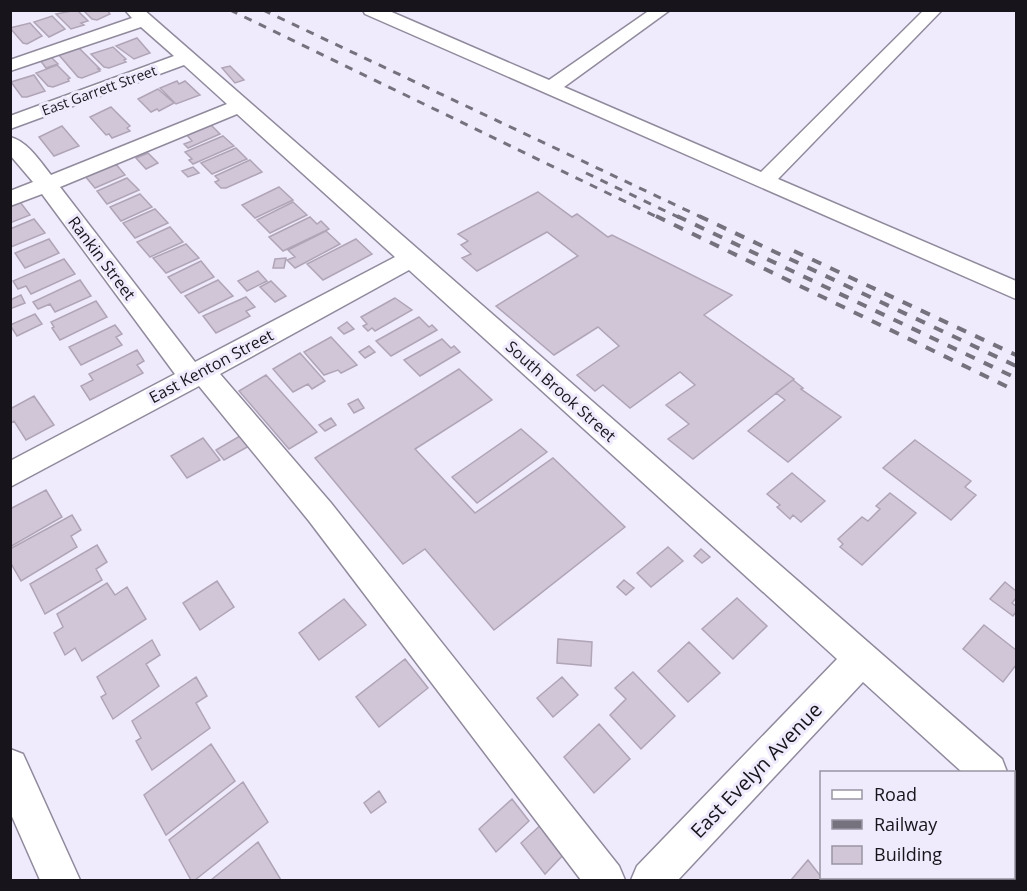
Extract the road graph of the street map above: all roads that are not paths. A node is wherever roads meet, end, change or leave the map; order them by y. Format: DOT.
graph roads {
  1 [pos="371,10"];
  2 [pos="662,10"];
  3 [pos="934,10"];
  4 [pos="138,15"];
  5 [pos="187,58"];
  6 [pos="10,66"];
  7 [pos="550,88"];
  8 [pos="240,106"];
  9 [pos="10,123"];
  10 [pos="10,143"];
  11 [pos="763,182"];
  12 [pos="46,185"];
  13 [pos="10,200"];
  14 [pos="412,258"];
  15 [pos="1017,291"];
  16 [pos="196,373"];
  17 [pos="10,475"];
  18 [pos="861,659"];
  19 [pos="10,767"];
  20 [pos="988,771"];
  21 [pos="60,880"];
  22 [pos="605,880"];
  23 [pos="651,880"];
  1 -- 7 [label="street"];
  2 -- 7 [label="street"];
  3 -- 11 [label="street"];
  4 -- 5 [label="street, South Brook Street"];
  4 -- 6 [label="street"];
  5 -- 8 [label="street, South Brook Street"];
  5 -- 9 [label="street, East Garrett Street"];
  7 -- 11 [label="street"];
  8 -- 12 [label="street"];
  8 -- 14 [label="street, South Brook Street"];
  10 -- 12 [label="street, Rankin Street"];
  11 -- 15 [label="street"];
  12 -- 13 [label="street"];
  12 -- 16 [label="street, Rankin Street"];
  14 -- 16 [label="street, East Kenton Street"];
  14 -- 18 [label="street, South Brook Street"];
  16 -- 17 [label="street, East Kenton Street"];
  16 -- 22 [label="street, Rankin Street"];
  18 -- 20 [label="street, South Brook Street"];
  18 -- 23 [label="street, East Evelyn Avenue"];
  19 -- 21 [label="street"];
}
